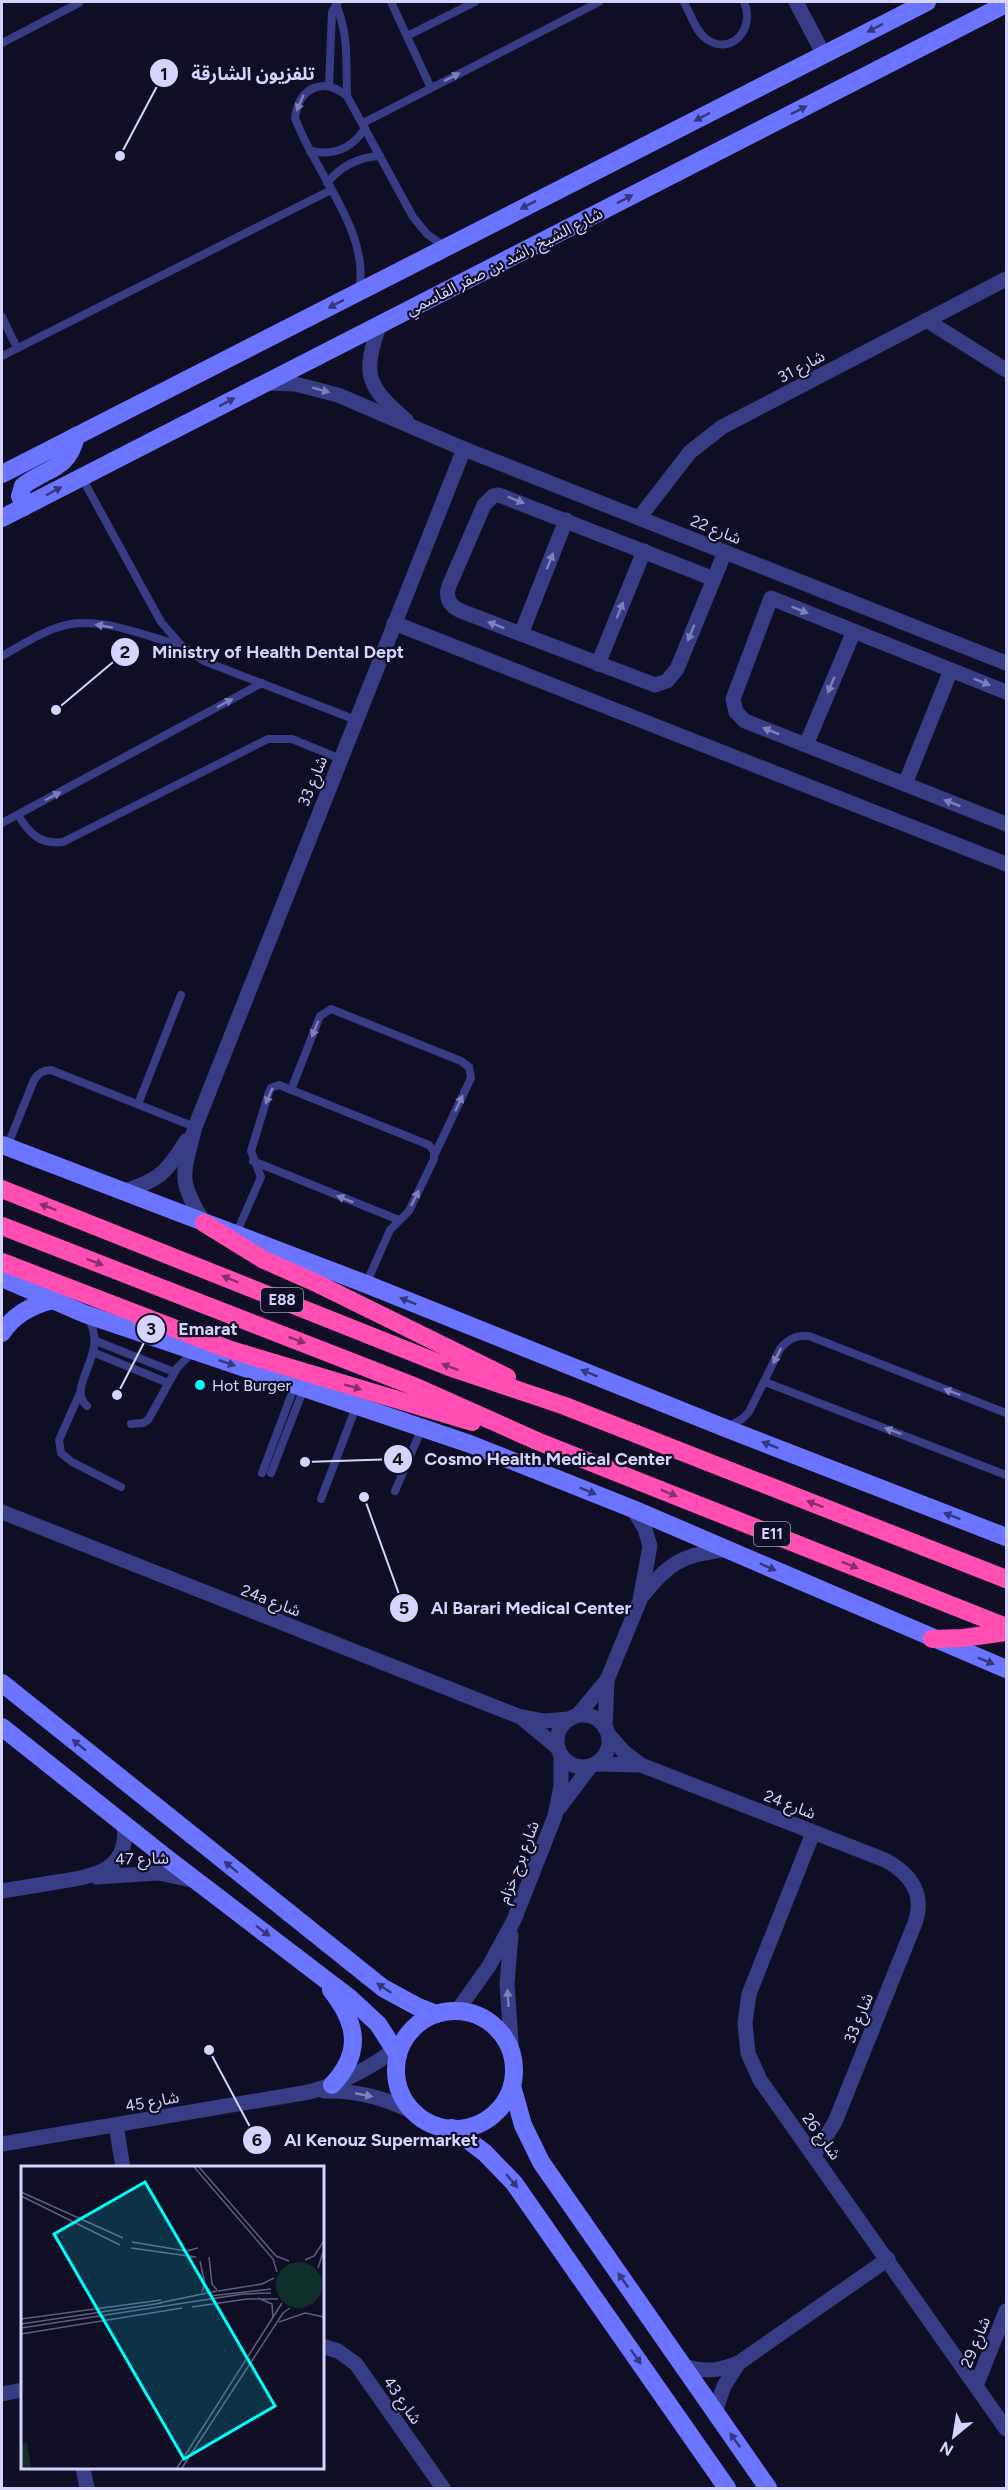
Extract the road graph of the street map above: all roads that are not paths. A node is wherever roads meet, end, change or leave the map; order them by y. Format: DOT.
graph roads {
  1 [pos="391,2"];
  2 [pos="475,2"];
  3 [pos="598,2"];
  4 [pos="684,2"];
  5 [pos="744,2"];
  6 [pos="796,2"];
  7 [pos="927,2"];
  8 [pos="79,3"];
  9 [pos="339,3"];
  10 [pos="1006,4"];
  11 [pos="407,36"];
  12 [pos="2,43"];
  13 [pos="824,55"];
  14 [pos="329,86"];
  15 [pos="430,88"];
  16 [pos="347,96"];
  17 [pos="364,126"];
  18 [pos="310,151"];
  19 [pos="380,156"];
  20 [pos="329,187"];
  21 [pos="445,246"];
  22 [pos="1006,279"];
  23 [pos="358,293"];
  24 [pos="2,317"];
  25 [pos="926,320"];
  26 [pos="380,324"];
  27 [pos="17,348"];
  28 [pos="2,356"];
  29 [pos="1006,370"];
  30 [pos="264,382"];
  31 [pos="413,426"];
  32 [pos="76,436"];
  33 [pos="464,449"];
  34 [pos="2,474"];
  35 [pos="81,477"];
  36 [pos="24,507"];
  37 [pos="2,518"];
  38 [pos="639,518"];
  39 [pos="566,520"];
  40 [pos="644,551"];
  41 [pos="725,552"];
  42 [pos="780,574"];
  43 [pos="714,579"];
  44 [pos="771,598"];
  45 [pos="394,623"];
  46 [pos="854,631"];
  47 [pos="521,634"];
  48 [pos="181,645"];
  49 [pos="2,656"];
  50 [pos="1006,663"];
  51 [pos="598,664"];
  52 [pos="951,670"];
  53 [pos="262,683"];
  54 [pos="1006,692"];
  55 [pos="356,720"];
  56 [pos="806,745"];
  57 [pos="340,759"];
  58 [pos="905,784"];
  59 [pos="18,815"];
  60 [pos="1006,821"];
  61 [pos="2,823"];
  62 [pos="1006,864"];
  63 [pos="181,995"];
  64 [pos="291,1090"];
  65 [pos="138,1104"];
  66 [pos="195,1127"];
  67 [pos="4,1146"];
  68 [pos="434,1156"];
  69 [pos="253,1161"];
  70 [pos="2,1189"];
  71 [pos="122,1192"];
  72 [pos="399,1220"];
  73 [pos="204,1223"];
  74 [pos="2,1226"];
  75 [pos="236,1234"];
  76 [pos="2,1262"];
  77 [pos="2,1278"];
  78 [pos="366,1284"];
  79 [pos="53,1300"];
  80 [pos="85,1314"];
  81 [pos="2,1333"];
  82 [pos="96,1341"];
  83 [pos="194,1352"];
  84 [pos="94,1353"];
  85 [pos="174,1372"];
  86 [pos="765,1382"];
  87 [pos="168,1383"];
  88 [pos="299,1386"];
  89 [pos="79,1395"];
  90 [pos="357,1405"];
  91 [pos="87,1406"];
  92 [pos="565,1406"];
  93 [pos="1006,1413"];
  94 [pos="131,1424"];
  95 [pos="423,1427"];
  96 [pos="724,1428"];
  97 [pos="537,1441"];
  98 [pos="262,1473"];
  99 [pos="271,1473"];
  100 [pos="1006,1474"];
  101 [pos="121,1487"];
  102 [pos="395,1491"];
  103 [pos="321,1499"];
  104 [pos="633,1509"];
  105 [pos="4,1515"];
  106 [pos="1006,1537"];
  107 [pos="728,1549"];
  108 [pos="1006,1579"];
  109 [pos="640,1600"];
  110 [pos="1006,1627"];
  111 [pos="1006,1632"];
  112 [pos="932,1639"];
  113 [pos="1006,1669"];
  114 [pos="607,1680"];
  115 [pos="2,1683"];
  116 [pos="518,1716"];
  117 [pos="573,1717"];
  118 [pos="2,1727"];
  119 [pos="607,1732"];
  120 [pos="560,1751"];
  121 [pos="593,1765"];
  122 [pos="641,1765"];
  123 [pos="555,1816"];
  124 [pos="124,1824"];
  125 [pos="813,1833"];
  126 [pos="85,1877"];
  127 [pos="198,1882"];
  128 [pos="917,1888"];
  129 [pos="2,1892"];
  130 [pos="514,1920"];
  131 [pos="319,1974"];
  132 [pos="457,2011"];
  133 [pos="436,2014"];
  134 [pos="398,2050"];
  135 [pos="512,2056"];
  136 [pos="332,2085"];
  137 [pos="512,2086"];
  138 [pos="309,2092"];
  139 [pos="415,2113"];
  140 [pos="116,2125"];
  141 [pos="452,2128"];
  142 [pos="2,2144"];
  143 [pos="814,2155"];
  144 [pos="123,2166"];
  145 [pos="888,2259"];
  146 [pos="1006,2311"];
  147 [pos="324,2347"];
  148 [pos="740,2362"];
  149 [pos="682,2365"];
  150 [pos="976,2386"];
  151 [pos="21,2390"];
  152 [pos="2,2394"];
  153 [pos="715,2412"];
  154 [pos="1006,2429"];
  155 [pos="83,2469"];
  156 [pos="87,2488"];
  157 [pos="443,2488"];
  158 [pos="727,2488"];
  159 [pos="768,2488"];
  1 -- 11 [label="lane"];
  2 -- 11 [label="lane"];
  15 -- 3 [label="lane, one-way"];
  4 -- 5 [label="lane"];
  6 -- 13 [label="street"];
  7 -- 13 [label="street, one-way"];
  8 -- 12 [label="lane"];
  9 -- 14 [label="lane"];
  9 -- 16 [label="lane"];
  26 -- 10 [label="street, شارع الشيخ راشد بن صقر القاسمي, one-way"];
  11 -- 15 [label="lane"];
  13 -- 21 [label="street, one-way"];
  14 -- 16 [label="lane"];
  14 -- 18 [label="lane, one-way"];
  15 -- 17 [label="lane"];
  16 -- 17 [label="lane"];
  17 -- 18 [label="lane"];
  17 -- 19 [label="lane"];
  18 -- 20 [label="lane"];
  19 -- 20 [label="lane"];
  19 -- 21 [label="lane"];
  20 -- 23 [label="lane"];
  20 -- 27 [label="lane"];
  21 -- 23 [label="street"];
  22 -- 25 [label="street, شارع 31"];
  23 -- 32 [label="street, one-way"];
  24 -- 27 [label="lane"];
  25 -- 29 [label="street"];
  25 -- 38 [label="street, شارع 31"];
  26 -- 30 [label="street, شارع الشيخ راشد بن صقر القاسمي"];
  26 -- 31 [label="street, شارع 22"];
  27 -- 28 [label="lane"];
  30 -- 31 [label="street, شارع 22, one-way"];
  35 -- 30 [label="street, شارع الشيخ راشد بن صقر القاسمي, one-way"];
  31 -- 33 [label="street, شارع 22"];
  32 -- 34 [label="street"];
  32 -- 36 [label="street"];
  33 -- 38 [label="street, شارع 22"];
  33 -- 45 [label="street, شارع 33"];
  36 -- 35 [label="street, شارع الشيخ راشد بن صقر القاسمي, one-way"];
  35 -- 48 [label="lane"];
  36 -- 37 [label="street, شارع الشيخ راشد بن صقر القاسمي"];
  38 -- 41 [label="street, شارع 22"];
  39 -- 40 [label="street"];
  47 -- 39 [label="street, one-way"];
  47 -- 39 [label="street, one-way"];
  40 -- 43 [label="street"];
  51 -- 40 [label="street, one-way"];
  41 -- 42 [label="street, شارع 22"];
  41 -- 43 [label="street"];
  42 -- 44 [label="street"];
  42 -- 50 [label="street, شارع 22"];
  43 -- 51 [label="street, one-way"];
  44 -- 46 [label="street, one-way"];
  56 -- 44 [label="street, one-way"];
  45 -- 55 [label="street, شارع 33"];
  45 -- 62 [label="street"];
  46 -- 52 [label="street"];
  46 -- 56 [label="street, one-way"];
  47 -- 51 [label="street"];
  48 -- 49 [label="lane, one-way"];
  48 -- 53 [label="lane"];
  52 -- 54 [label="street, one-way"];
  52 -- 58 [label="street"];
  53 -- 55 [label="lane"];
  59 -- 53 [label="lane, one-way"];
  55 -- 57 [label="street, شارع 33"];
  56 -- 58 [label="street"];
  57 -- 59 [label="lane"];
  57 -- 66 [label="street, شارع 33"];
  60 -- 58 [label="street, one-way"];
  59 -- 61 [label="lane"];
  63 -- 65 [label="lane"];
  64 -- 68 [label="lane"];
  68 -- 64 [label="lane, one-way"];
  64 -- 69 [label="lane, one-way"];
  65 -- 66 [label="lane"];
  65 -- 67 [label="lane"];
  66 -- 71 [label="street, شارع 33"];
  66 -- 73 [label="street, شارع 33"];
  67 -- 71 [label="street"];
  72 -- 68 [label="lane, one-way"];
  72 -- 69 [label="lane, one-way"];
  69 -- 75 [label="lane"];
  92 -- 70 [label="highway, E88, one-way"];
  71 -- 73 [label="street"];
  72 -- 78 [label="lane"];
  73 -- 75 [label="street"];
  73 -- 92 [label="highway"];
  74 -- 97 [label="highway, E88, one-way"];
  75 -- 78 [label="street"];
  76 -- 97 [label="highway, one-way"];
  77 -- 79 [label="street"];
  96 -- 78 [label="street, one-way"];
  79 -- 80 [label="street"];
  79 -- 81 [label="street"];
  80 -- 82 [label="lane"];
  80 -- 83 [label="street"];
  82 -- 84 [label="lane"];
  82 -- 85 [label="lane"];
  83 -- 85 [label="lane"];
  83 -- 88 [label="street, one-way"];
  84 -- 87 [label="lane"];
  84 -- 89 [label="lane"];
  85 -- 87 [label="lane"];
  93 -- 86 [label="lane, one-way"];
  86 -- 96 [label="lane"];
  100 -- 86 [label="lane, one-way"];
  87 -- 94 [label="lane"];
  88 -- 90 [label="street"];
  88 -- 98 [label="lane"];
  88 -- 99 [label="lane"];
  89 -- 91 [label="lane"];
  89 -- 101 [label="lane"];
  90 -- 95 [label="street"];
  90 -- 103 [label="lane"];
  108 -- 92 [label="highway, one-way"];
  95 -- 102 [label="lane"];
  95 -- 104 [label="street, one-way"];
  106 -- 96 [label="street, one-way"];
  97 -- 110 [label="highway, E11, one-way"];
  104 -- 107 [label="street"];
  104 -- 109 [label="street"];
  105 -- 116 [label="street, 24a شارع"];
  107 -- 109 [label="street"];
  107 -- 112 [label="street, one-way"];
  109 -- 114 [label="street"];
  111 -- 112 [label="highway"];
  112 -- 113 [label="street, one-way"];
  114 -- 117 [label="street"];
  114 -- 119 [label="street"];
  133 -- 115 [label="street, one-way"];
  116 -- 117 [label="street, 24a شارع"];
  116 -- 120 [label="street, 24a شارع"];
  117 -- 119 [label="street"];
  117 -- 120 [label="street"];
  118 -- 124 [label="street"];
  119 -- 121 [label="street"];
  119 -- 122 [label="street, شارع 24"];
  120 -- 121 [label="street"];
  120 -- 123 [label="street, شارع برج خزام"];
  121 -- 122 [label="street, شارع 24"];
  121 -- 123 [label="street, شارع برج خزام"];
  122 -- 125 [label="street, شارع 24"];
  123 -- 130 [label="street, شارع برج خزام"];
  124 -- 126 [label="street, شارع 47"];
  124 -- 127 [label="street"];
  125 -- 128 [label="street, شارع 24"];
  125 -- 143 [label="street, شارع 26"];
  126 -- 127 [label="street, شارع 47"];
  126 -- 129 [label="street, شارع 47"];
  127 -- 131 [label="street, one-way"];
  128 -- 143 [label="street, شارع 33"];
  130 -- 132 [label="street, شارع برج خزام"];
  135 -- 130 [label="street, شارع برج خزام, one-way"];
  131 -- 134 [label="street"];
  131 -- 136 [label="street"];
  132 -- 133 [label="street"];
  132 -- 135 [label="street"];
  133 -- 134 [label="street"];
  134 -- 136 [label="street, شارع 45"];
  134 -- 139 [label="street"];
  135 -- 137 [label="street"];
  136 -- 138 [label="street, شارع 45"];
  137 -- 141 [label="street"];
  149 -- 137 [label="street, one-way"];
  138 -- 139 [label="street, شارع 45, one-way"];
  138 -- 140 [label="street, شارع 45"];
  139 -- 141 [label="street"];
  140 -- 142 [label="street, شارع 45"];
  140 -- 144 [label="street"];
  141 -- 158 [label="street, one-way"];
  143 -- 145 [label="street, شارع 26"];
  145 -- 148 [label="street"];
  145 -- 150 [label="street, شارع 26"];
  146 -- 150 [label="street, شارع 29"];
  147 -- 157 [label="street, شارع 43"];
  148 -- 149 [label="street"];
  148 -- 153 [label="street"];
  149 -- 153 [label="street"];
  150 -- 154 [label="street, شارع 26"];
  151 -- 152 [label="street"];
  159 -- 153 [label="street, one-way"];
  155 -- 156 [label="street"];
}
